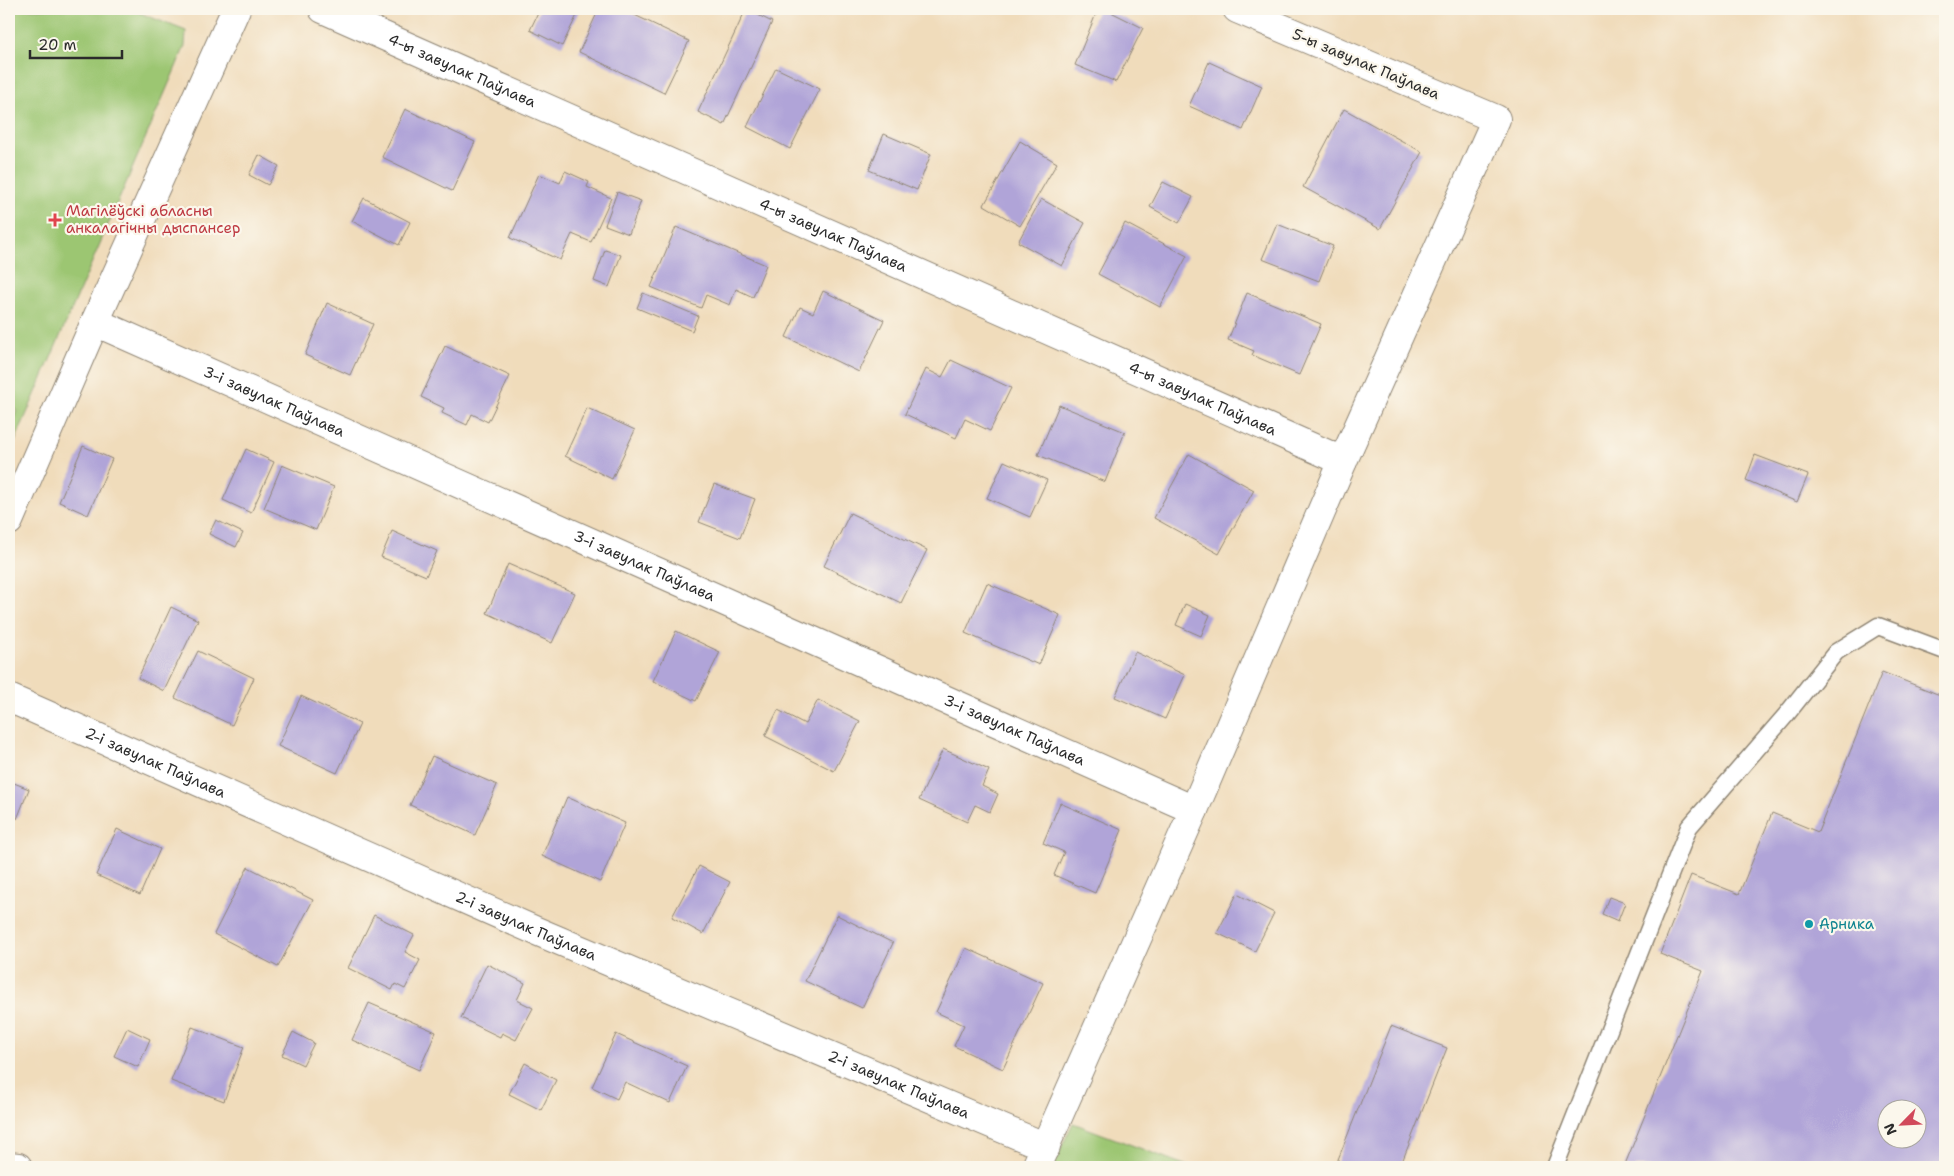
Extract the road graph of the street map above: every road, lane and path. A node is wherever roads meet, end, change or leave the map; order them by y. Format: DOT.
graph roads {
  1 [pos="236,9"];
  2 [pos="323,9"];
  3 [pos="1236,9"];
  4 [pos="95,322"];
  5 [pos="1344,461"];
  6 [pos="9,521"];
  7 [pos="1945,651"];
  8 [pos="9,698"];
  9 [pos="1194,810"];
  10 [pos="1041,1157"];
  11 [pos="9,1166"];
  12 [pos="18,1167"];
  13 [pos="1555,1167"];
  1 -- 4 [label="street"];
  2 -- 5 [label="street, 4-ы завулак Паўлава"];
  3 -- 5 [label="street, 5-ы завулак Паўлава"];
  4 -- 6 [label="street"];
  4 -- 9 [label="street, 3-і завулак Паўлава"];
  5 -- 9 [label="street"];
  7 -- 13 [label="lane"];
  8 -- 10 [label="street, 2-і завулак Паўлава"];
  9 -- 10 [label="street"];
  11 -- 12 [label="street"];
}
